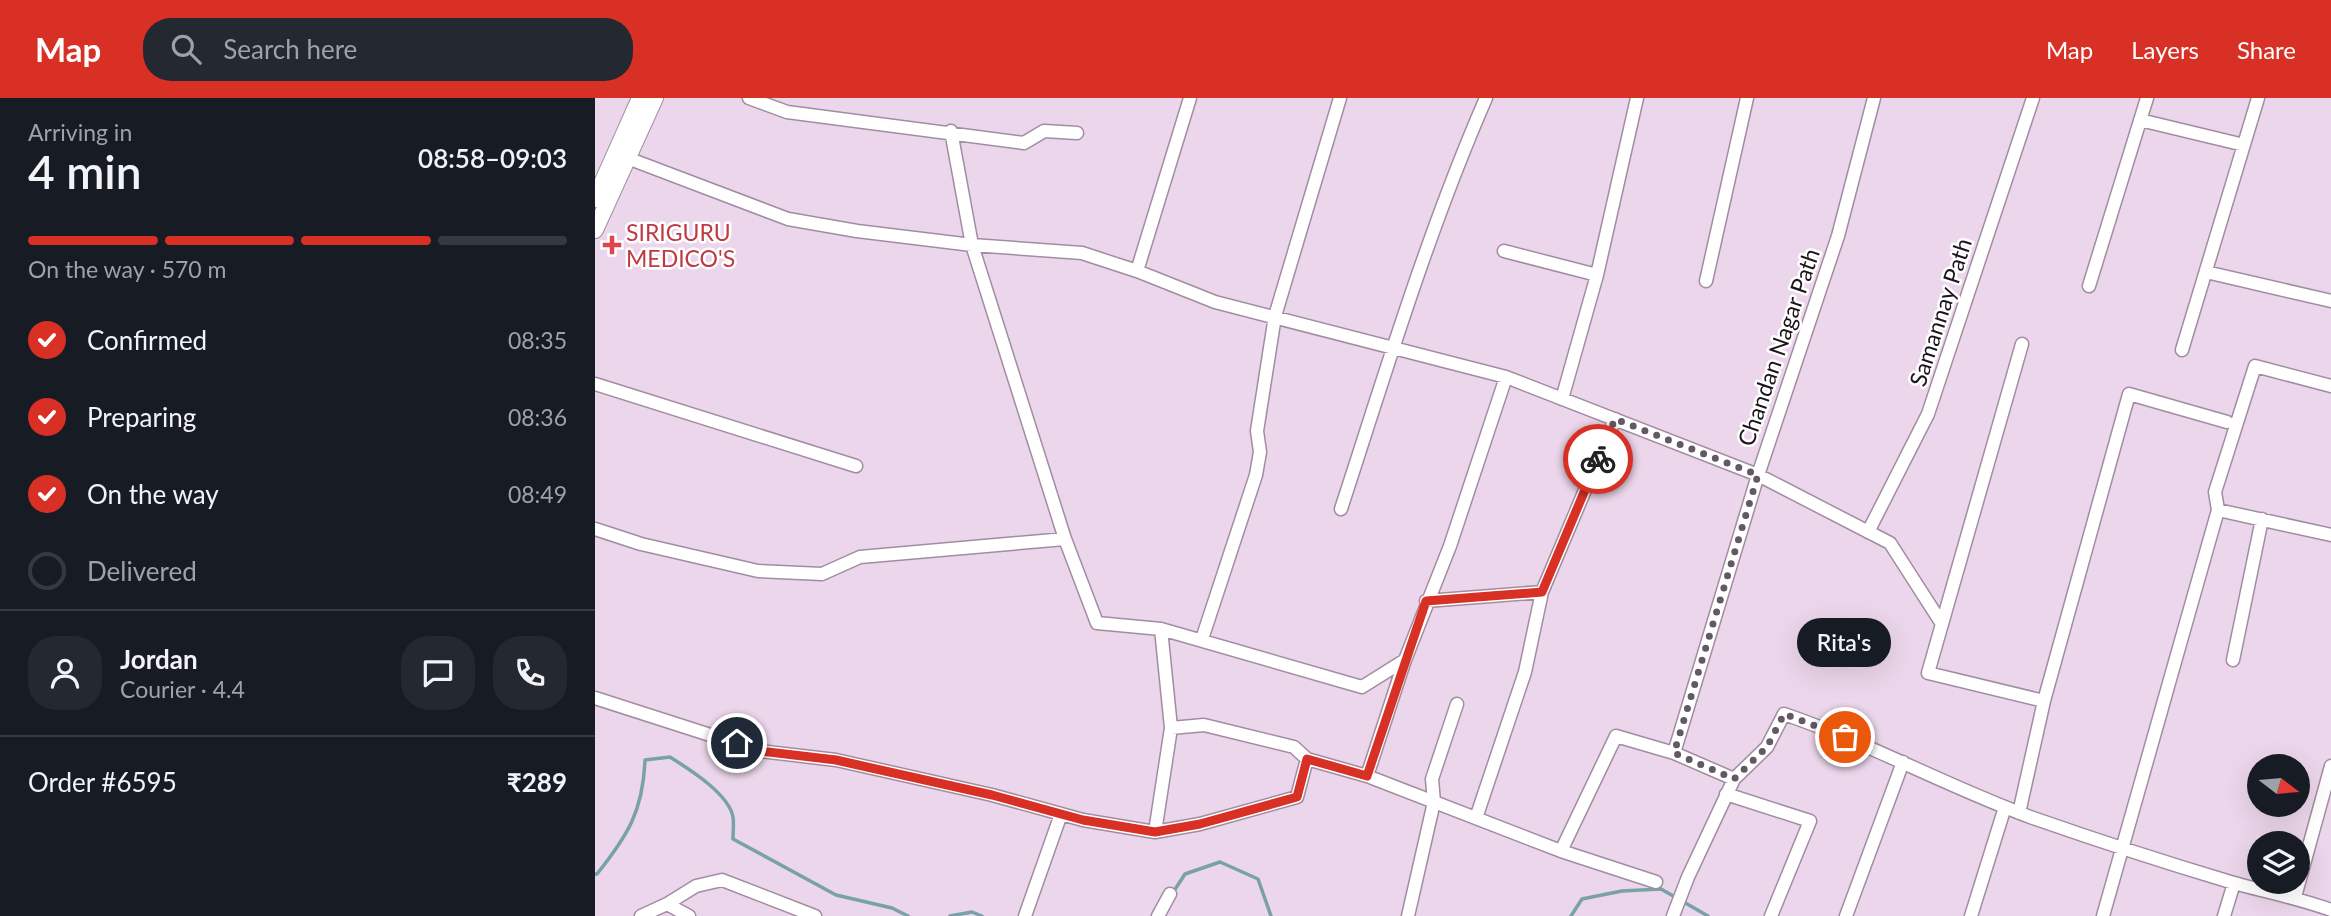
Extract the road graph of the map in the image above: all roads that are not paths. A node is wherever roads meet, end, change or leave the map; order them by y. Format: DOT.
graph roads {
  1 [pos="639,98"];
  2 [pos="655,98"];
  3 [pos="749,98"];
  4 [pos="1190,98"];
  5 [pos="1340,98"];
  6 [pos="1486,98"];
  7 [pos="1636,98"];
  8 [pos="1747,98"];
  9 [pos="1874,98"];
  10 [pos="2033,98"];
  11 [pos="2147,98"];
  12 [pos="2258,98"];
  13 [pos="2140,120"];
  14 [pos="951,131"];
  15 [pos="1077,133"];
  16 [pos="2244,145"];
  17 [pos="622,155"];
  18 [pos="600,195"];
  19 [pos="595,230"];
  20 [pos="972,245"];
  21 [pos="1504,251"];
  22 [pos="1137,271"];
  23 [pos="2206,272"];
  24 [pos="1597,275"];
  25 [pos="1706,281"];
  26 [pos="2089,286"];
  27 [pos="2331,301"];
  28 [pos="1275,316"];
  29 [pos="2022,344"];
  30 [pos="1394,346"];
  31 [pos="2182,350"];
  32 [pos="1506,377"];
  33 [pos="595,384"];
  34 [pos="2331,386"];
  35 [pos="1562,399"];
  36 [pos="1615,419"];
  37 [pos="2227,422"];
  38 [pos="856,466"];
  39 [pos="1758,475"];
  40 [pos="1341,509"];
  41 [pos="2218,510"];
  42 [pos="2262,519"];
  43 [pos="595,530"];
  44 [pos="1868,532"];
  45 [pos="2331,535"];
  46 [pos="1065,539"];
  47 [pos="1542,592"];
  48 [pos="1426,601"];
  49 [pos="1942,624"];
  50 [pos="1161,629"];
  51 [pos="1202,639"];
  52 [pos="1405,660"];
  53 [pos="2232,660"];
  54 [pos="595,698"];
  55 [pos="2044,701"];
  56 [pos="1457,704"];
  57 [pos="1171,728"];
  58 [pos="1674,753"];
  59 [pos="1307,759"];
  60 [pos="1903,762"];
  61 [pos="2331,766"];
  62 [pos="1367,776"];
  63 [pos="1734,779"];
  64 [pos="1726,794"];
  65 [pos="1434,802"];
  66 [pos="2005,807"];
  67 [pos="2019,813"];
  68 [pos="1061,814"];
  69 [pos="1476,818"];
  70 [pos="1155,832"];
  71 [pos="2123,849"];
  72 [pos="1560,851"];
  73 [pos="1656,882"];
  74 [pos="2234,883"];
  75 [pos="1170,894"];
  76 [pos="2295,897"];
  77 [pos="667,904"];
  78 [pos="2325,911"];
  79 [pos="641,916"];
  80 [pos="689,916"];
  81 [pos="815,916"];
  82 [pos="1024,916"];
  83 [pos="1158,916"];
  84 [pos="1408,916"];
  85 [pos="1673,916"];
  86 [pos="1771,916"];
  87 [pos="1846,916"];
  88 [pos="1971,916"];
  89 [pos="2103,916"];
  90 [pos="2224,916"];
  1 -- 17 [label="street"];
  2 -- 17 [label="street"];
  3 -- 14 [label="street"];
  4 -- 22 [label="street"];
  5 -- 28 [label="street"];
  6 -- 30 [label="street"];
  7 -- 24 [label="street"];
  8 -- 25 [label="street"];
  9 -- 39 [label="street, Chandan Nagar Path"];
  10 -- 44 [label="street, Samannay Path"];
  11 -- 13 [label="street"];
  12 -- 16 [label="street"];
  13 -- 16 [label="street"];
  13 -- 26 [label="street"];
  14 -- 15 [label="street"];
  14 -- 20 [label="street"];
  16 -- 23 [label="street"];
  17 -- 18 [label="street"];
  17 -- 20 [label="street"];
  18 -- 19 [label="street"];
  20 -- 22 [label="street"];
  20 -- 46 [label="street"];
  21 -- 24 [label="street"];
  22 -- 28 [label="street"];
  23 -- 27 [label="street"];
  23 -- 31 [label="street"];
  24 -- 35 [label="street"];
  28 -- 30 [label="street"];
  28 -- 51 [label="street"];
  29 -- 49 [label="street"];
  30 -- 32 [label="street"];
  30 -- 40 [label="street"];
  32 -- 35 [label="street"];
  32 -- 48 [label="street"];
  33 -- 38 [label="street"];
  34 -- 41 [label="street"];
  35 -- 36 [label="street"];
  36 -- 39 [label="street"];
  36 -- 47 [label="street"];
  37 -- 55 [label="street"];
  39 -- 44 [label="street"];
  39 -- 58 [label="street, Chandan Nagar Path"];
  41 -- 42 [label="street"];
  41 -- 71 [label="street"];
  42 -- 45 [label="street"];
  42 -- 53 [label="street"];
  43 -- 46 [label="street"];
  44 -- 49 [label="street"];
  46 -- 50 [label="street"];
  47 -- 48 [label="street"];
  47 -- 69 [label="street"];
  48 -- 52 [label="street"];
  49 -- 55 [label="street"];
  50 -- 51 [label="street"];
  50 -- 57 [label="street"];
  51 -- 52 [label="street"];
  52 -- 62 [label="street"];
  54 -- 68 [label="street"];
  55 -- 67 [label="street"];
  56 -- 65 [label="street"];
  57 -- 59 [label="street"];
  57 -- 70 [label="street"];
  58 -- 63 [label="street"];
  58 -- 72 [label="street"];
  59 -- 62 [label="street"];
  59 -- 70 [label="street"];
  60 -- 63 [label="street"];
  60 -- 66 [label="street"];
  60 -- 87 [label="street"];
  61 -- 76 [label="street"];
  62 -- 65 [label="street"];
  63 -- 64 [label="street"];
  64 -- 85 [label="street"];
  64 -- 86 [label="street"];
  65 -- 69 [label="street"];
  65 -- 84 [label="street"];
  66 -- 67 [label="street"];
  66 -- 88 [label="street"];
  67 -- 71 [label="street"];
  68 -- 70 [label="street"];
  68 -- 82 [label="street"];
  69 -- 72 [label="street"];
  71 -- 74 [label="street"];
  71 -- 89 [label="street"];
  72 -- 73 [label="street"];
  74 -- 76 [label="street"];
  74 -- 90 [label="street"];
  75 -- 83 [label="street"];
  76 -- 78 [label="street"];
  77 -- 79 [label="street"];
  77 -- 80 [label="street"];
  77 -- 81 [label="street"];
}
